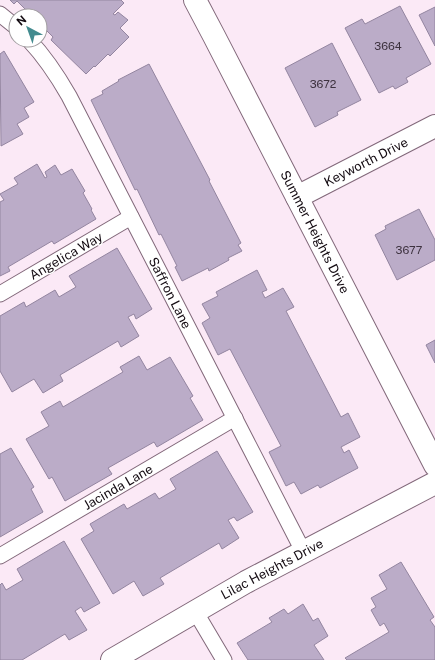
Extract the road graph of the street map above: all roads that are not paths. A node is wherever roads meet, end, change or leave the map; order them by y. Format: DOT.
graph roads {
  1 [pos="195,0"];
  2 [pos="37,48"];
  3 [pos="435,126"];
  4 [pos="297,197"];
  5 [pos="131,217"];
  6 [pos="0,294"];
  7 [pos="235,418"];
  8 [pos="435,465"];
  9 [pos="435,483"];
  10 [pos="303,551"];
  11 [pos="0,556"];
  12 [pos="195,611"];
  13 [pos="112,660"];
  14 [pos="224,660"];
  1 -- 4 [label="street, Summer Heights Drive"];
  2 -- 5 [label="lane, Saffron Lane"];
  3 -- 4 [label="street, Keyworth Drive"];
  4 -- 8 [label="street, Summer Heights Drive"];
  5 -- 6 [label="lane, Angelica Way"];
  5 -- 7 [label="lane, Saffron Lane"];
  7 -- 10 [label="lane, Saffron Lane"];
  7 -- 11 [label="lane, Jacinda Lane"];
  9 -- 10 [label="street, Lilac Heights Drive"];
  10 -- 12 [label="street, Lilac Heights Drive"];
  12 -- 13 [label="street, Lilac Heights Drive"];
  12 -- 14 [label="lane"];
}
